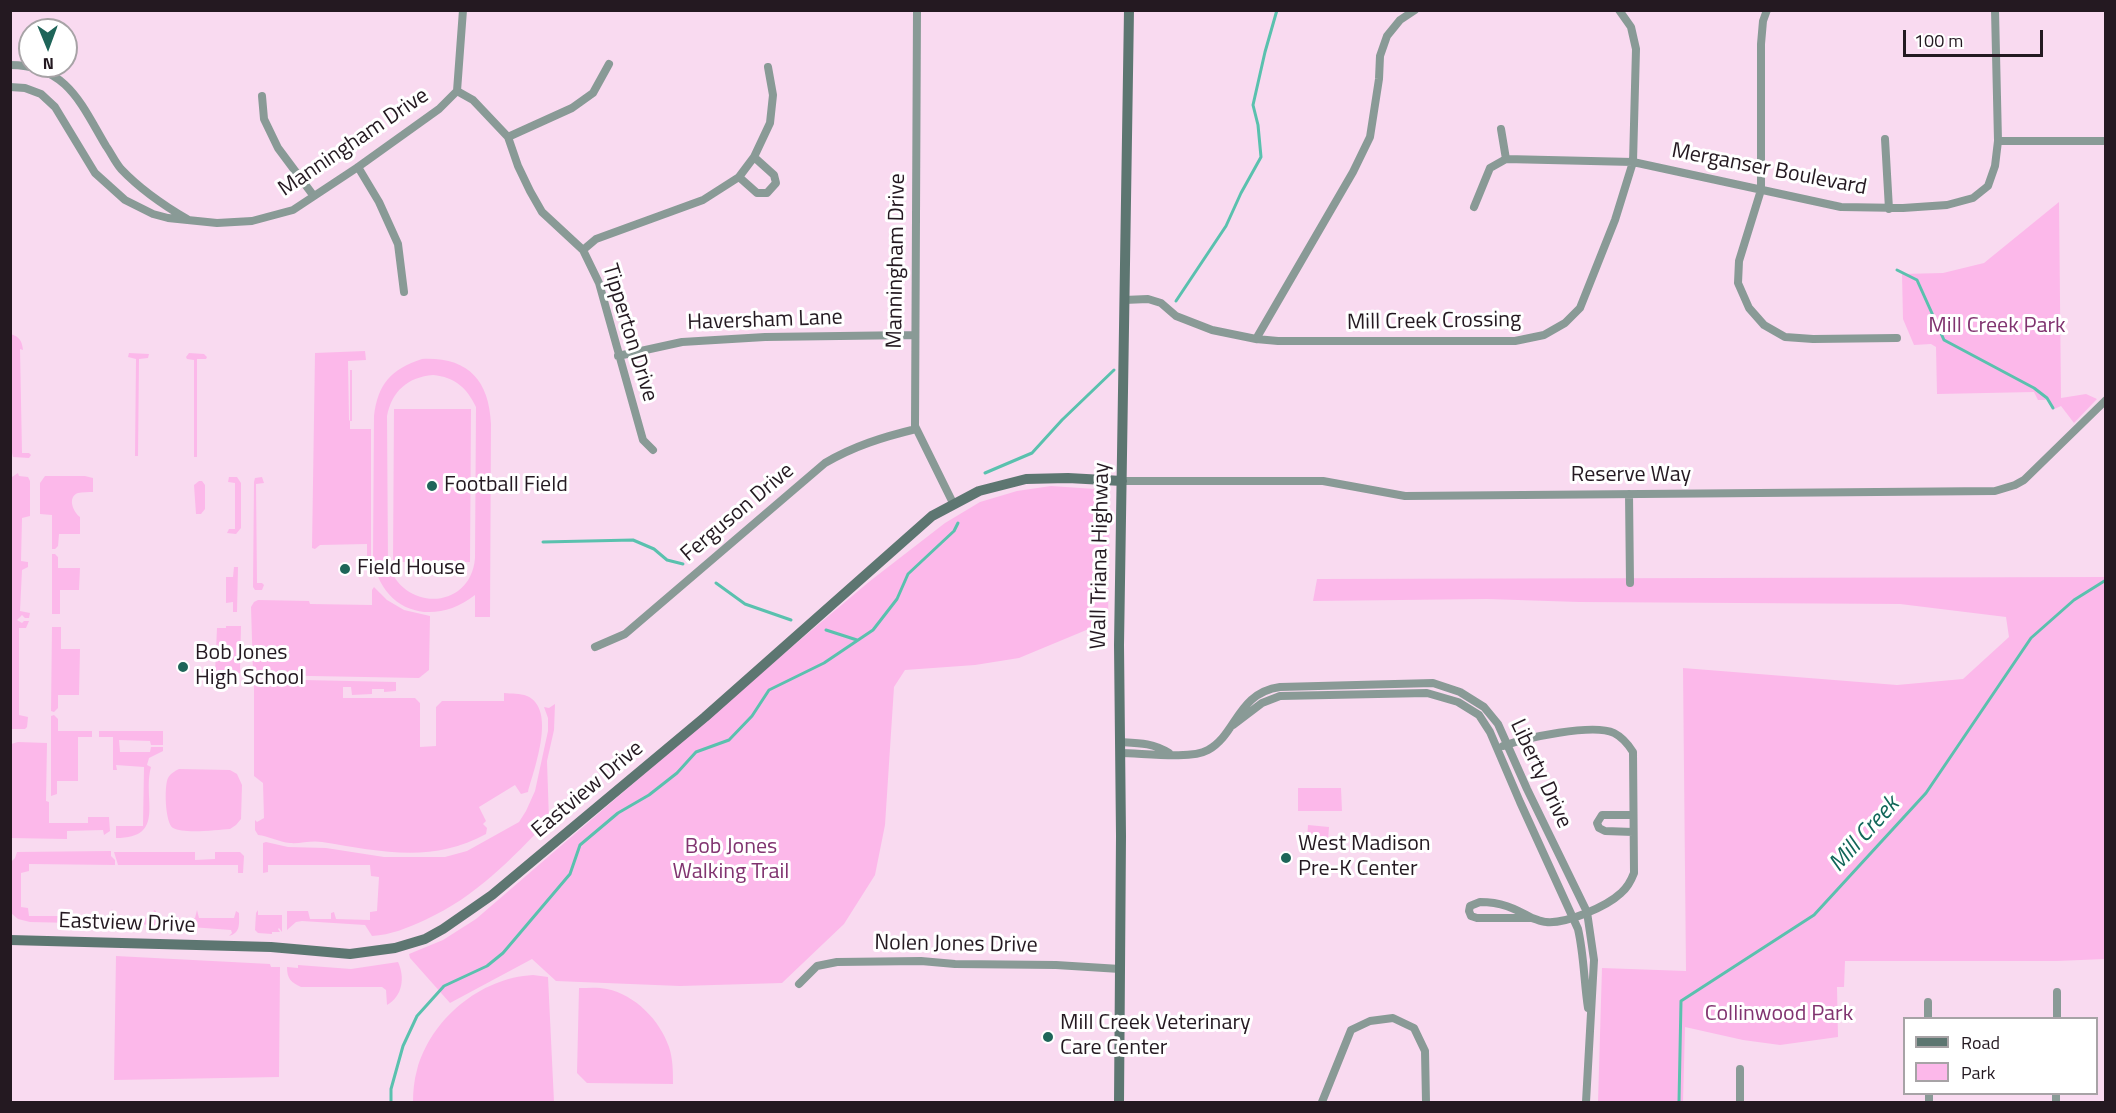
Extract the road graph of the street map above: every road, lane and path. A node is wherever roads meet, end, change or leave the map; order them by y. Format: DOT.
graph roads {
  1 [pos="463,10"];
  2 [pos="917,10"];
  3 [pos="1129,10"];
  4 [pos="1415,10"];
  5 [pos="1619,10"];
  6 [pos="1767,10"];
  7 [pos="1995,10"];
  8 [pos="609,64"];
  9 [pos="10,65"];
  10 [pos="768,67"];
  11 [pos="10,87"];
  12 [pos="457,91"];
  13 [pos="262,96"];
  14 [pos="1501,129"];
  15 [pos="508,137"];
  16 [pos="1885,139"];
  17 [pos="1998,141"];
  18 [pos="2106,141"];
  19 [pos="754,157"];
  20 [pos="1506,159"];
  21 [pos="1633,162"];
  22 [pos="358,167"];
  23 [pos="739,177"];
  24 [pos="1761,190"];
  25 [pos="313,195"];
  26 [pos="1474,207"];
  27 [pos="1889,209"];
  28 [pos="188,220"];
  29 [pos="583,250"];
  30 [pos="404,292"];
  31 [pos="1124,300"];
  32 [pos="914,335"];
  33 [pos="1896,338"];
  34 [pos="1257,339"];
  35 [pos="618,356"];
  36 [pos="2106,400"];
  37 [pos="916,429"];
  38 [pos="653,450"];
  39 [pos="1122,481"];
  40 [pos="1629,494"];
  41 [pos="953,504"];
  42 [pos="1630,583"];
  43 [pos="595,648"];
  44 [pos="1231,725"];
  45 [pos="1508,744"];
  46 [pos="1120,747"];
  47 [pos="1497,748"];
  48 [pos="1633,815"];
  49 [pos="1633,832"];
  50 [pos="1587,912"];
  51 [pos="1573,917"];
  52 [pos="1532,918"];
  53 [pos="10,940"];
  54 [pos="1120,969"];
  55 [pos="798,984"];
  56 [pos="2057,992"];
  57 [pos="1928,1002"];
  58 [pos="1928,1017"];
  59 [pos="2057,1017"];
  60 [pos="1589,1018"];
  61 [pos="1740,1069"];
  62 [pos="1119,1102"];
  63 [pos="1322,1102"];
  64 [pos="1426,1102"];
  65 [pos="1586,1102"];
  66 [pos="1740,1102"];
  1 -- 12 [label="street, Manningham Drive"];
  2 -- 32 [label="street, Manningham Drive"];
  3 -- 31 [label="street, Wall Triana Highway"];
  4 -- 34 [label="street"];
  5 -- 21 [label="street, Mill Creek Crossing"];
  6 -- 24 [label="street"];
  7 -- 17 [label="street, Merganser Boulevard"];
  8 -- 15 [label="street"];
  9 -- 28 [label="street, Manningham Drive"];
  10 -- 19 [label="street"];
  11 -- 28 [label="street, Manningham Drive"];
  12 -- 15 [label="street, Tipperton Drive"];
  12 -- 22 [label="street, Manningham Drive"];
  13 -- 25 [label="street"];
  14 -- 20 [label="street"];
  15 -- 29 [label="street, Tipperton Drive"];
  16 -- 27 [label="street"];
  17 -- 18 [label="street"];
  17 -- 27 [label="street, Merganser Boulevard"];
  19 -- 23 [label="street"];
  19 -- 23 [label="street"];
  20 -- 21 [label="street, Merganser Boulevard"];
  20 -- 26 [label="street"];
  21 -- 24 [label="street, Merganser Boulevard"];
  21 -- 34 [label="street, Mill Creek Crossing"];
  22 -- 25 [label="street, Manningham Drive"];
  22 -- 30 [label="street"];
  23 -- 29 [label="street"];
  24 -- 27 [label="street, Merganser Boulevard"];
  24 -- 33 [label="street"];
  25 -- 28 [label="street, Manningham Drive"];
  29 -- 35 [label="street, Tipperton Drive"];
  31 -- 34 [label="street, Mill Creek Crossing"];
  31 -- 39 [label="street, Wall Triana Highway"];
  32 -- 35 [label="street, Haversham Lane"];
  32 -- 37 [label="street, Manningham Drive"];
  35 -- 38 [label="street, Tipperton Drive"];
  36 -- 40 [label="street, Reserve Way"];
  37 -- 41 [label="street, Manningham Drive"];
  37 -- 43 [label="street, Ferguson Drive"];
  39 -- 40 [label="street, Reserve Way"];
  39 -- 41 [label="street, Eastview Drive"];
  39 -- 46 [label="street, Wall Triana Highway"];
  40 -- 42 [label="street"];
  41 -- 53 [label="street, Eastview Drive"];
  44 -- 45 [label="street, Liberty Drive"];
  44 -- 46 [label="street, Liberty Drive"];
  44 -- 47 [label="street, Liberty Drive"];
  45 -- 47 [label="street"];
  45 -- 48 [label="street"];
  45 -- 50 [label="street, Liberty Drive"];
  46 -- 54 [label="street, Wall Triana Highway"];
  47 -- 51 [label="street, Liberty Drive"];
  48 -- 49 [label="street"];
  48 -- 49 [label="street"];
  49 -- 50 [label="street"];
  50 -- 51 [label="street"];
  50 -- 60 [label="street, Liberty Drive"];
  51 -- 52 [label="street"];
  51 -- 60 [label="street, Liberty Drive"];
  52 -- 52 [label="street"];
  54 -- 55 [label="street, Nolen Jones Drive"];
  54 -- 62 [label="street, Wall Triana Highway"];
  56 -- 59 [label="street"];
  57 -- 58 [label="street"];
  60 -- 65 [label="street, Liberty Drive"];
  61 -- 66 [label="street"];
  63 -- 64 [label="street"];
}
